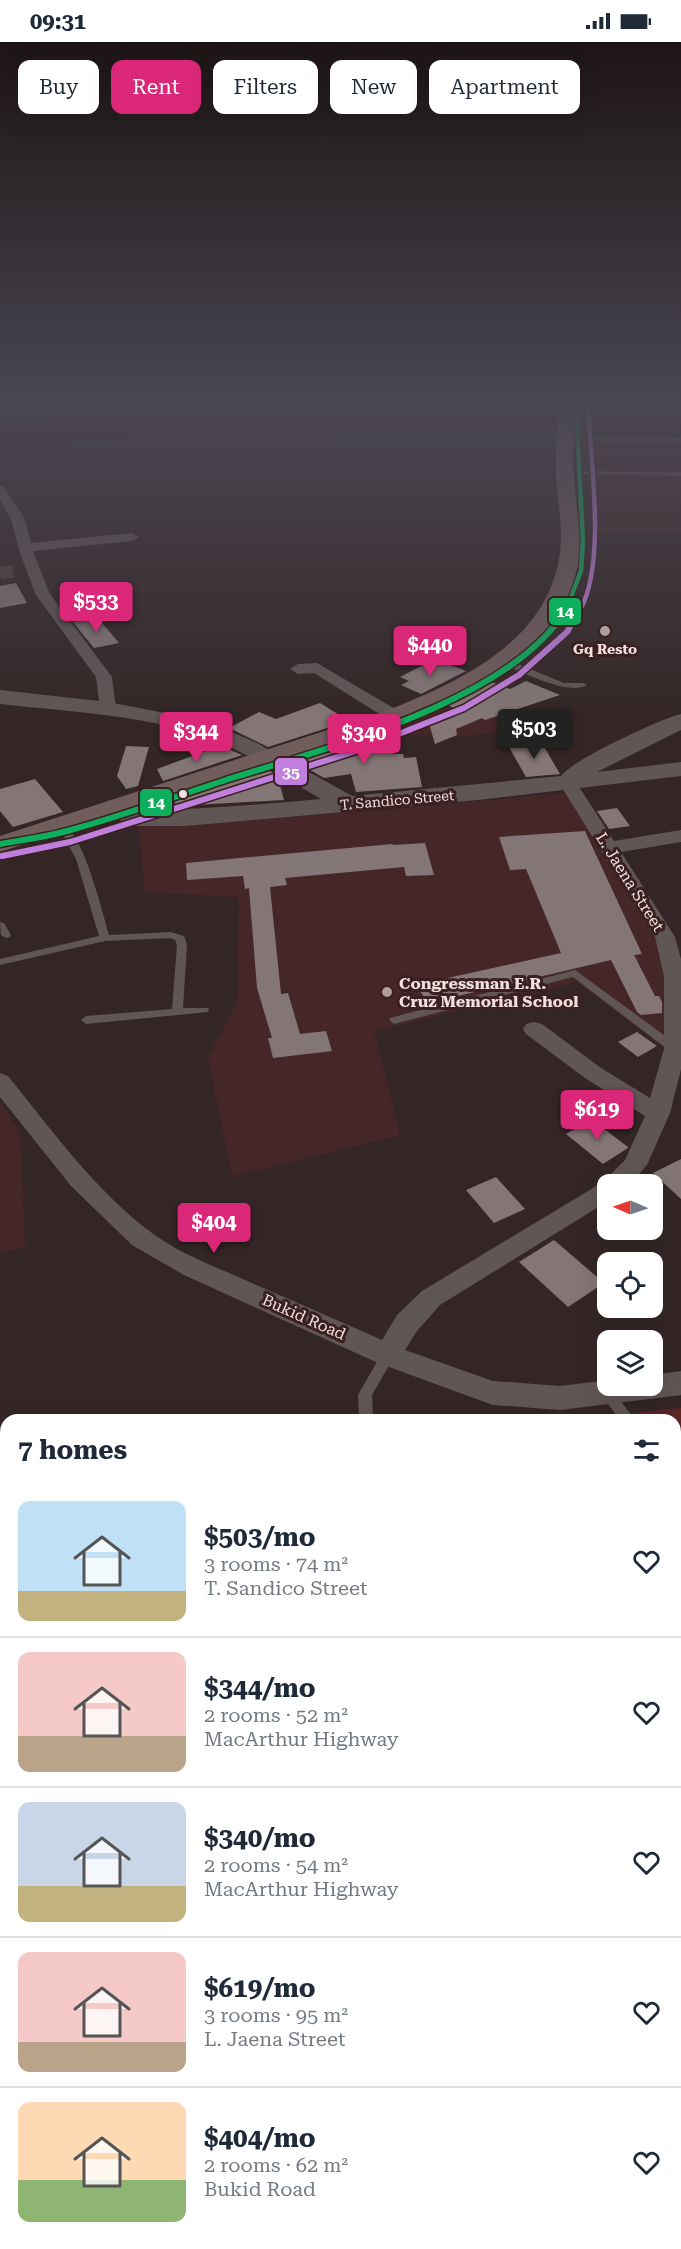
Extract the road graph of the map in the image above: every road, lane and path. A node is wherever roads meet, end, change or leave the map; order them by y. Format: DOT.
graph roads {
  1 [pos="13,511"];
  2 [pos="568,511"];
  3 [pos="581,511"];
  4 [pos="132,537"];
  5 [pos="26,548"];
  6 [pos="506,662"];
  7 [pos="298,669"];
  8 [pos="582,685"];
  9 [pos="0,697"];
  10 [pos="108,709"];
  11 [pos="399,718"];
  12 [pos="681,722"];
  13 [pos="272,761"];
  14 [pos="681,769"];
  15 [pos="568,783"];
  16 [pos="348,804"];
  17 [pos="119,810"];
  18 [pos="66,831"];
  19 [pos="681,836"];
  20 [pos="9,841"];
  21 [pos="609,848"];
  22 [pos="0,925"];
  23 [pos="6,935"];
  24 [pos="105,938"];
  25 [pos="0,962"];
  26 [pos="678,975"];
  27 [pos="204,1010"];
  28 [pos="177,1012"];
  29 [pos="86,1020"];
  30 [pos="394,1020"];
  31 [pos="534,1029"];
  32 [pos="675,1049"];
  33 [pos="0,1080"];
  34 [pos="658,1113"];
  35 [pos="625,1174"];
  36 [pos="597,1196"];
  37 [pos="388,1354"];
  38 [pos="681,1383"];
  39 [pos="663,1385"];
  40 [pos="597,1393"];
  41 [pos="609,1396"];
  42 [pos="366,1414"];
  43 [pos="623,1414"];
  1 -- 5 [label="street"];
  2 -- 6 [label="highway"];
  3 -- 6 [label="highway"];
  4 -- 5 [label="street"];
  5 -- 10 [label="street"];
  6 -- 8 [label="lane"];
  6 -- 11 [label="highway"];
  7 -- 11 [label="street"];
  9 -- 10 [label="main road"];
  10 -- 13 [label="main road"];
  11 -- 13 [label="highway"];
  12 -- 15 [label="main road"];
  13 -- 16 [label="main road"];
  13 -- 17 [label="highway"];
  14 -- 15 [label="main road, T. Sandico Street"];
  15 -- 16 [label="main road, T. Sandico Street"];
  15 -- 21 [label="street, L. Jaena Street"];
  16 -- 17 [label="main road, T. Sandico Street"];
  17 -- 18 [label="highway"];
  17 -- 20 [label="highway"];
  18 -- 20 [label="highway"];
  18 -- 24 [label="lane"];
  19 -- 21 [label="street"];
  21 -- 26 [label="street, L. Jaena Street"];
  22 -- 23 [label="lane"];
  24 -- 25 [label="lane"];
  24 -- 28 [label="lane"];
  26 -- 32 [label="street, L. Jaena Street"];
  27 -- 28 [label="lane"];
  28 -- 29 [label="lane"];
  30 -- 32 [label="lane"];
  31 -- 34 [label="street"];
  32 -- 34 [label="street, L. Jaena Street"];
  33 -- 37 [label="street, Bukid Road"];
  34 -- 35 [label="street, L. Jaena Street"];
  36 -- 37 [label="street"];
  37 -- 40 [label="street, Bukid Road"];
  37 -- 42 [label="lane"];
  38 -- 39 [label="street, Bukid Road"];
  41 -- 43 [label="lane"];
}
